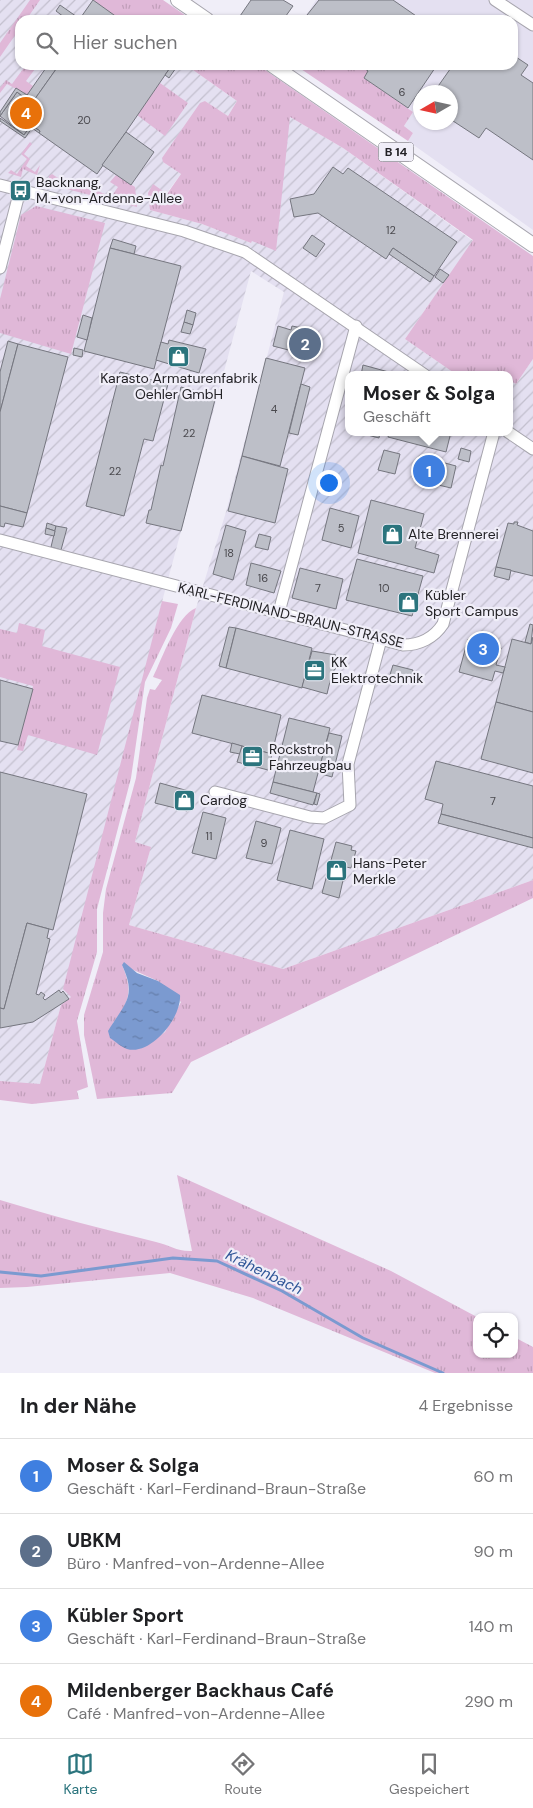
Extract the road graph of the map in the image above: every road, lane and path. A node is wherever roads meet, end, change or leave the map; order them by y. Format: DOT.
graph roads {
  1 [pos="178,0"];
  2 [pos="495,0"];
  3 [pos="200,15"];
  4 [pos="518,15"];
  5 [pos="518,15"];
  6 [pos="533,25"];
  7 [pos="279,70"];
  8 [pos="0,185"];
  9 [pos="20,190"];
  10 [pos="529,244"];
  11 [pos="0,268"];
  12 [pos="356,326"];
  13 [pos="419,371"];
  14 [pos="513,435"];
  15 [pos="493,436"];
  16 [pos="533,449"];
  17 [pos="0,540"];
  18 [pos="279,612"];
  19 [pos="381,639"];
  20 [pos="215,792"];
  1 -- 3 [label="main road"];
  2 -- 4 [label="street"];
  5 -- 6 [label="street"];
  7 -- 10 [label="main road, B 14"];
  8 -- 9 [label="street"];
  9 -- 11 [label="street"];
  9 -- 12 [label="street"];
  12 -- 13 [label="street"];
  12 -- 18 [label="street"];
  14 -- 16 [label="street"];
  15 -- 19 [label="street, KARL-FERDINAND-BRAUN-STRASSE"];
  17 -- 18 [label="street, KARL-FERDINAND-BRAUN-STRASSE"];
  18 -- 19 [label="street, KARL-FERDINAND-BRAUN-STRASSE"];
  19 -- 20 [label="street"];
}
